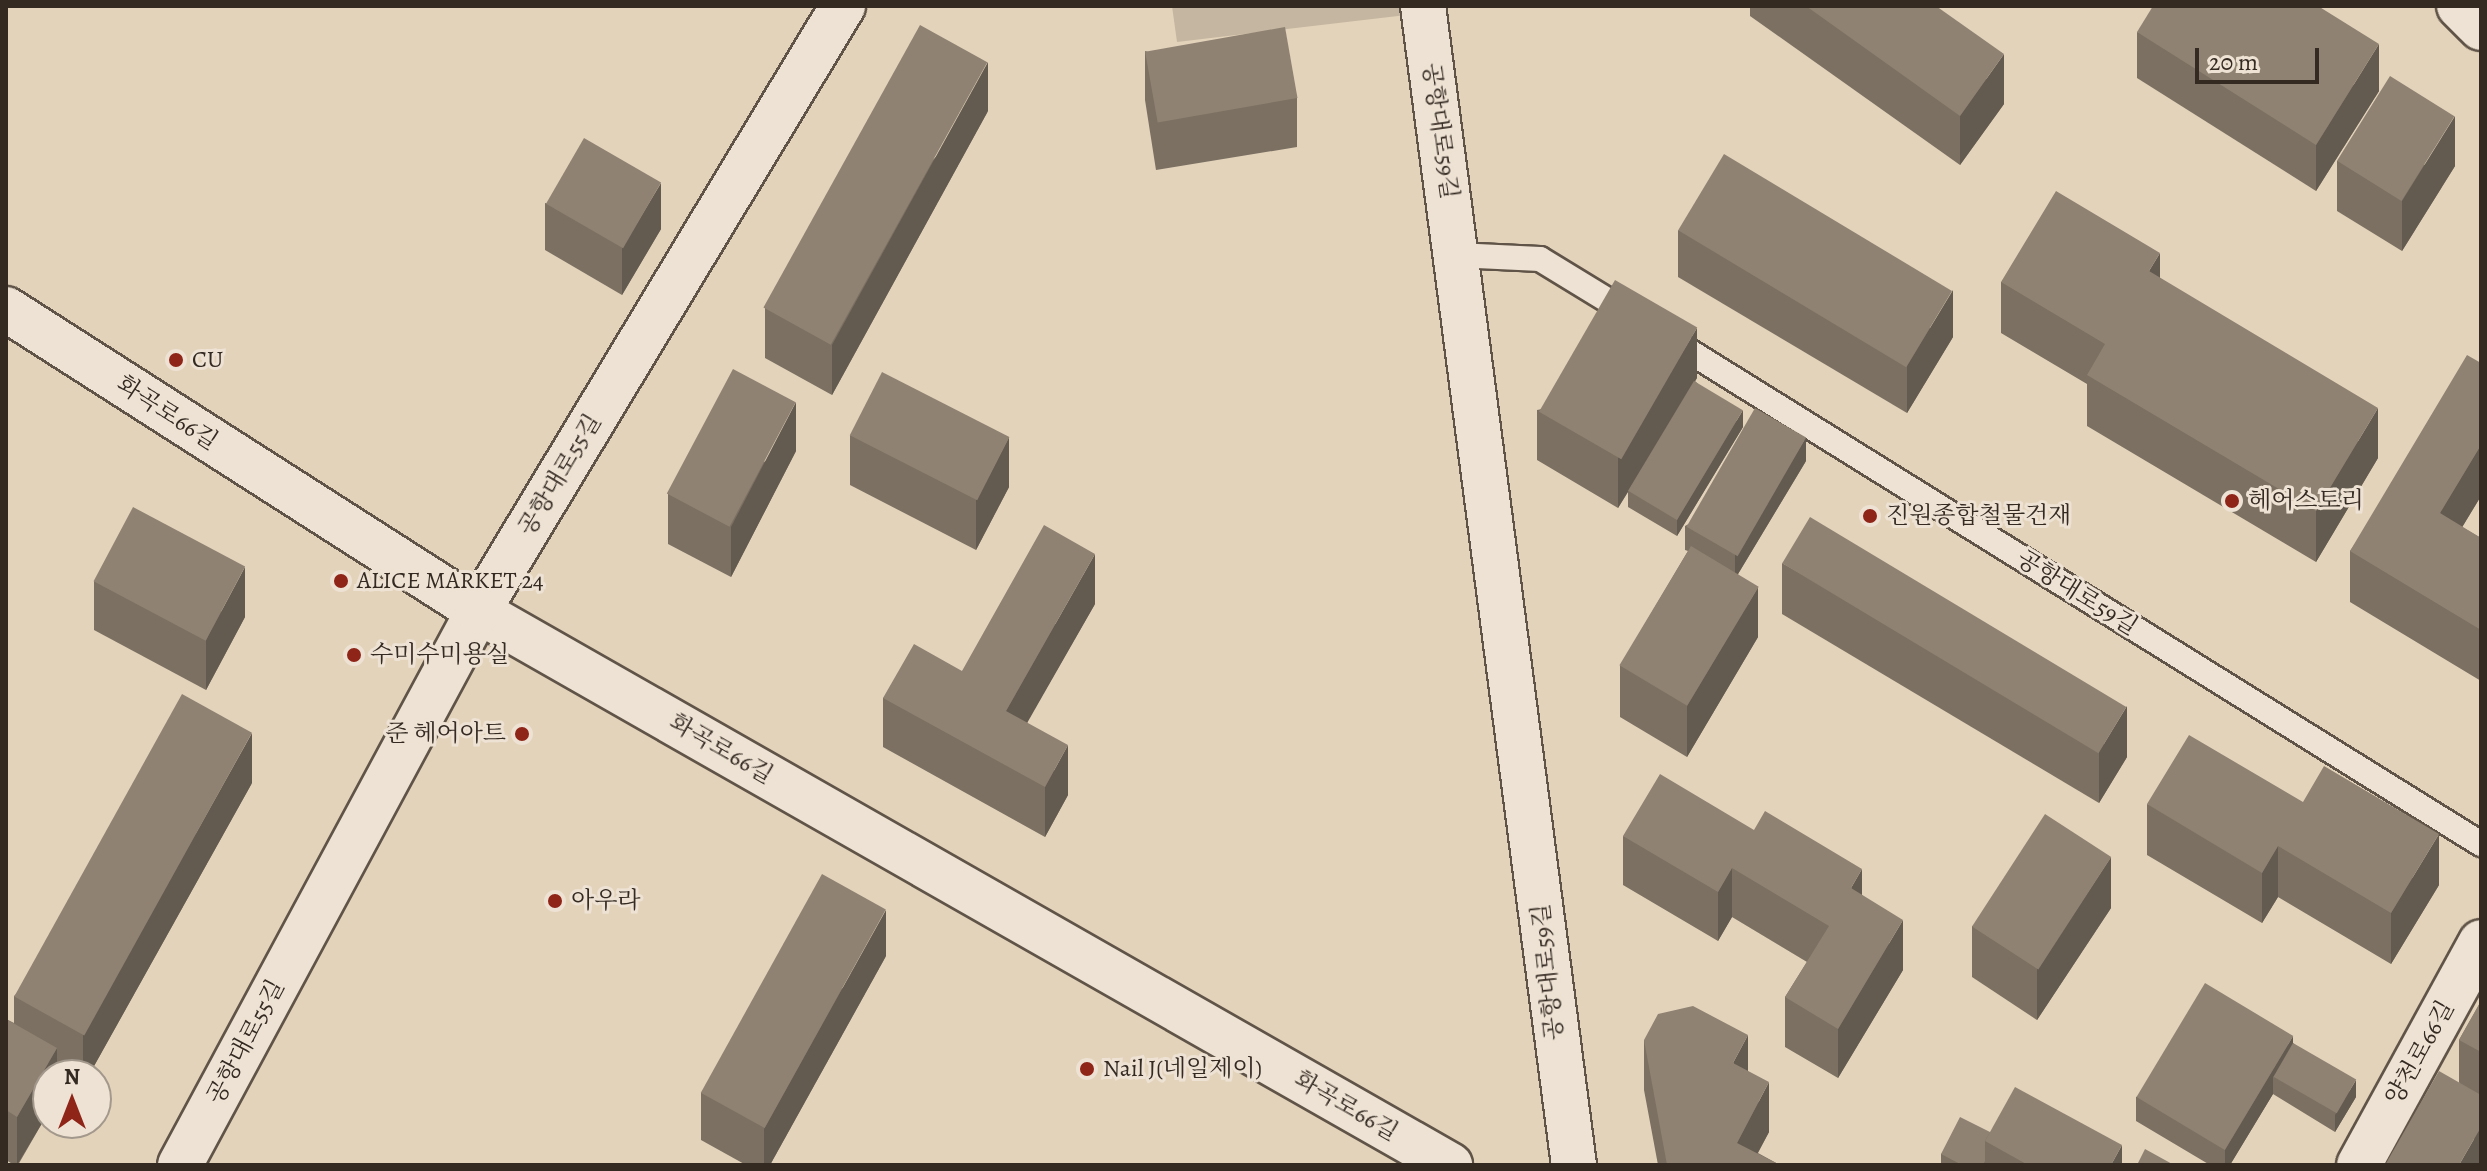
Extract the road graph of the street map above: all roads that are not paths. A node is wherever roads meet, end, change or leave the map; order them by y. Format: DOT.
graph roads {
  1 [pos="843,6"];
  2 [pos="1423,6"];
  3 [pos="2459,6"];
  4 [pos="2481,28"];
  5 [pos="1456,255"];
  6 [pos="6,309"];
  7 [pos="478,611"];
  8 [pos="2481,844"];
  9 [pos="2481,942"];
  10 [pos="180,1165"];
  11 [pos="1450,1165"];
  12 [pos="1574,1165"];
  13 [pos="2359,1165"];
  1 -- 7 [label="street, 공항대로55길"];
  2 -- 5 [label="street, 공항대로59길"];
  3 -- 4 [label="street"];
  5 -- 8 [label="lane, 공항대로59길"];
  5 -- 12 [label="street, 공항대로59길"];
  6 -- 7 [label="street, 화곡로66길"];
  7 -- 10 [label="street, 공항대로55길"];
  7 -- 11 [label="street, 화곡로66길"];
  9 -- 13 [label="street, 양천로66길"];
}
